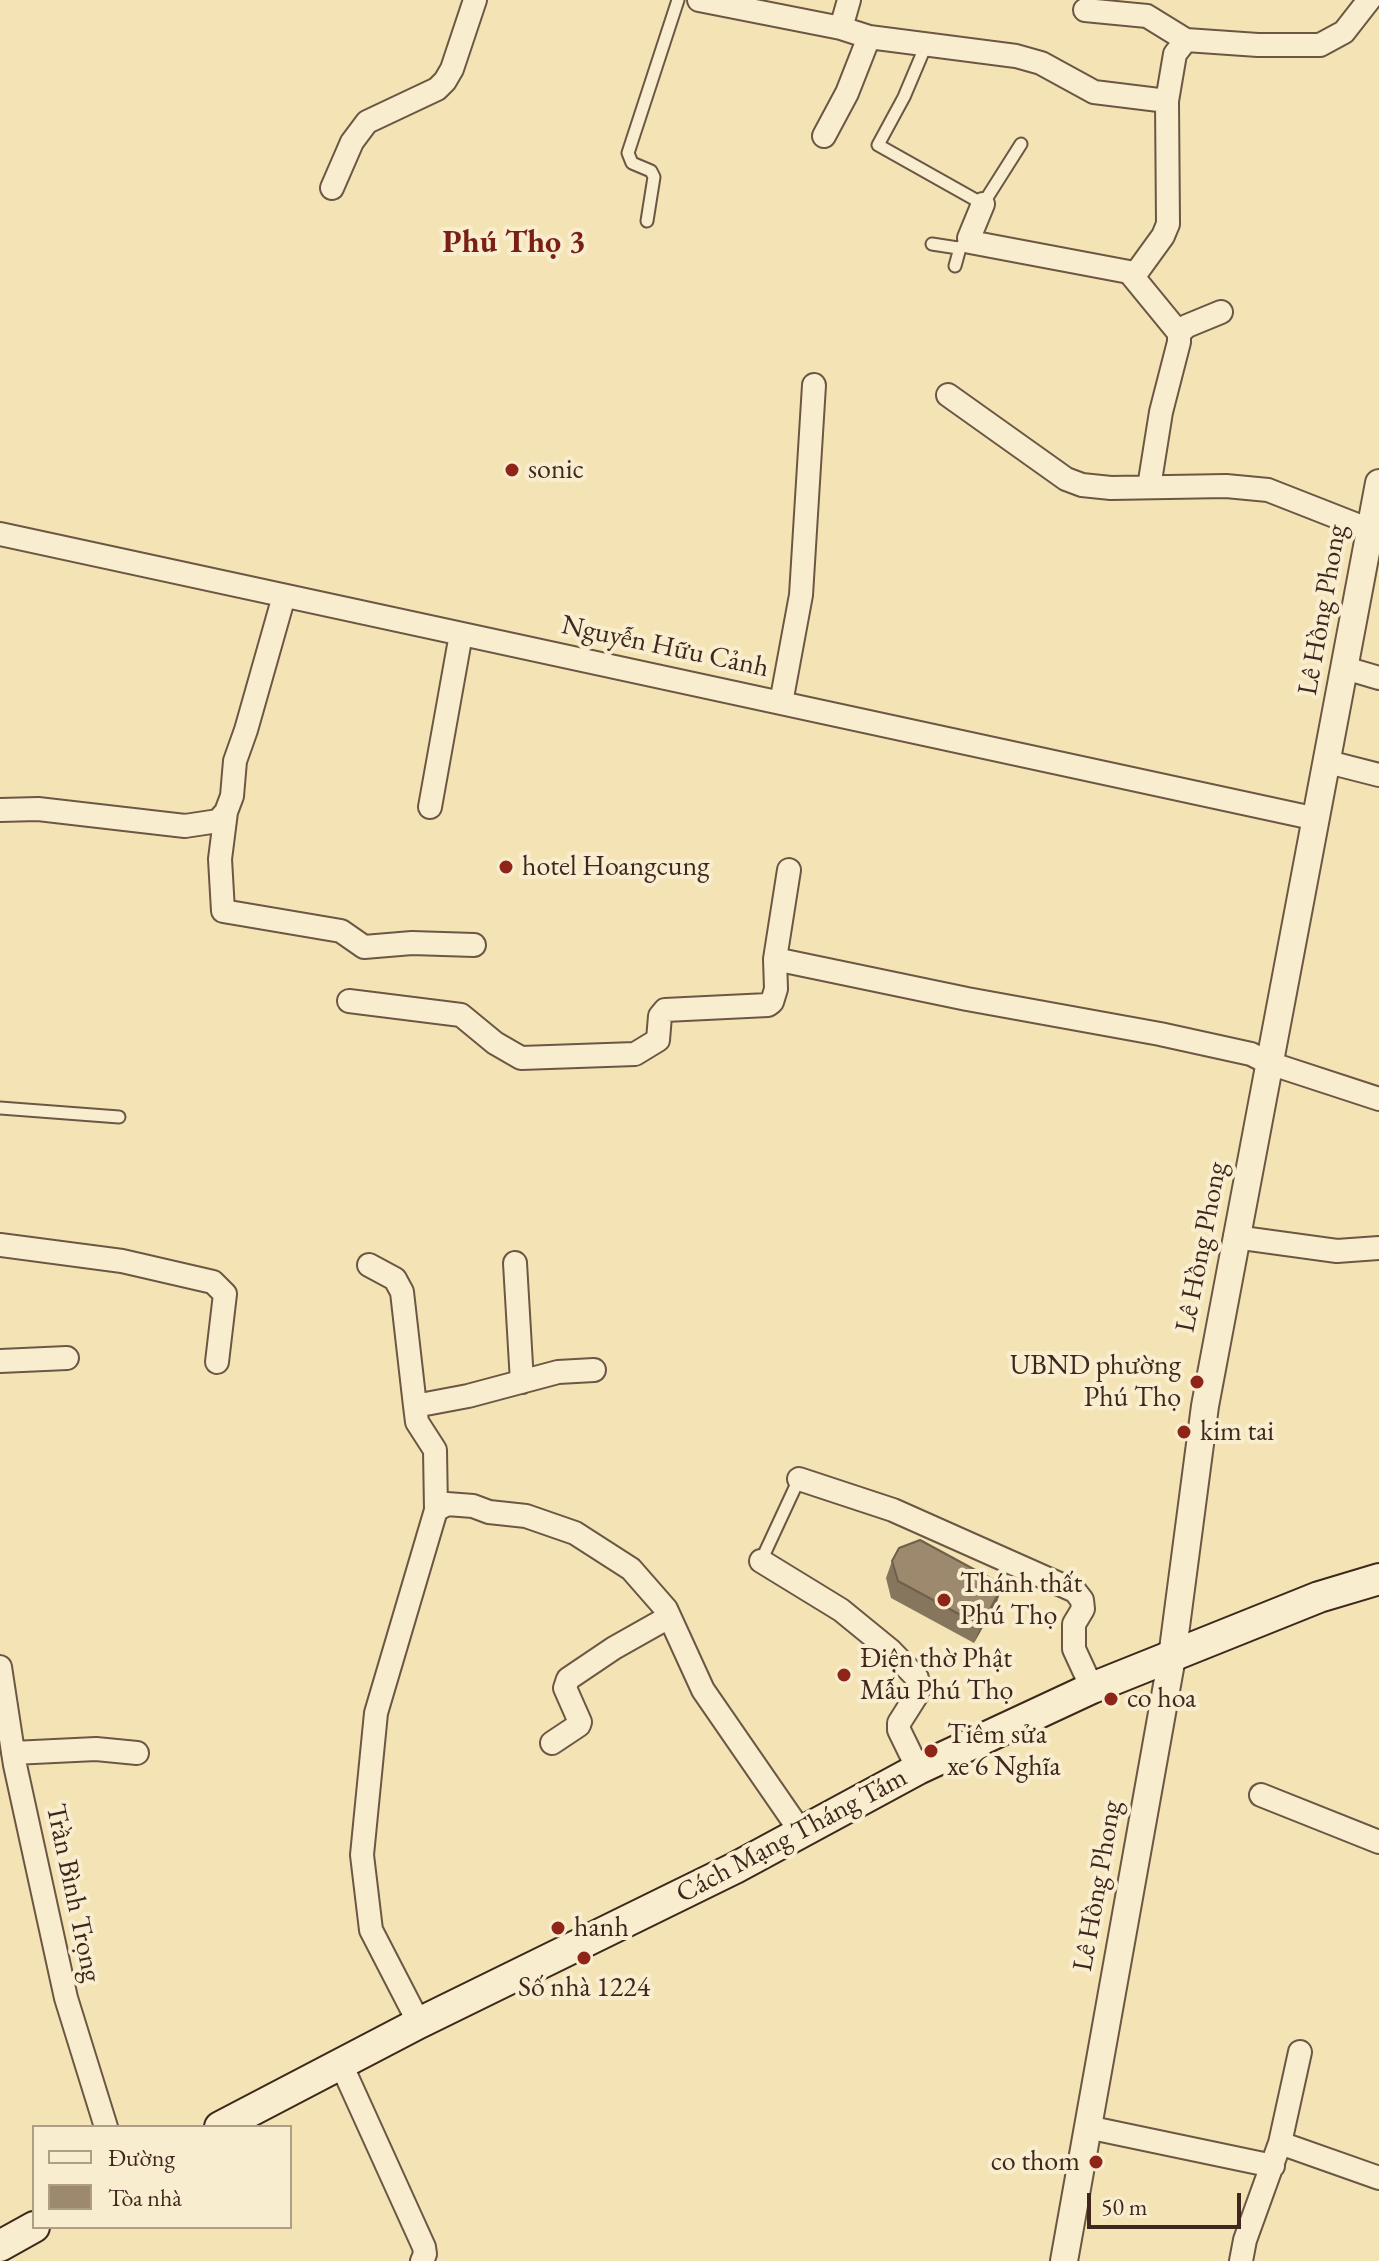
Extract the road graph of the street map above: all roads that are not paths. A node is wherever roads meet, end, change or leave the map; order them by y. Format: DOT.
graph roads {
  1 [pos="475,0"];
  2 [pos="678,0"];
  3 [pos="699,0"];
  4 [pos="849,0"];
  5 [pos="1369,0"];
  6 [pos="1085,10"];
  7 [pos="841,28"];
  8 [pos="869,37"];
  9 [pos="1186,40"];
  10 [pos="926,45"];
  11 [pos="1167,101"];
  12 [pos="824,136"];
  13 [pos="1021,144"];
  14 [pos="332,188"];
  15 [pos="983,204"];
  16 [pos="647,221"];
  17 [pos="932,244"];
  18 [pos="965,245"];
  19 [pos="955,266"];
  20 [pos="1134,276"];
  21 [pos="1221,312"];
  22 [pos="1179,333"];
  23 [pos="814,385"];
  24 [pos="948,395"];
  25 [pos="1149,487"];
  26 [pos="1378,493"];
  27 [pos="1370,530"];
  28 [pos="0,534"];
  29 [pos="284,596"];
  30 [pos="461,634"];
  31 [pos="1345,668"];
  32 [pos="1379,678"];
  33 [pos="781,703"];
  34 [pos="1328,762"];
  35 [pos="1379,775"];
  36 [pos="430,807"];
  37 [pos="0,810"];
  38 [pos="226,812"];
  39 [pos="1317,819"];
  40 [pos="789,870"];
  41 [pos="474,945"];
  42 [pos="775,959"];
  43 [pos="349,1001"];
  44 [pos="1269,1063"];
  45 [pos="1379,1099"];
  46 [pos="0,1108"];
  47 [pos="119,1117"];
  48 [pos="1235,1237"];
  49 [pos="0,1245"];
  50 [pos="1379,1248"];
  51 [pos="515,1263"];
  52 [pos="369,1265"];
  53 [pos="67,1358"];
  54 [pos="0,1361"];
  55 [pos="217,1362"];
  56 [pos="594,1370"];
  57 [pos="522,1382"];
  58 [pos="415,1406"];
  59 [pos="799,1479"];
  60 [pos="436,1510"];
  61 [pos="761,1561"];
  62 [pos="1379,1579"];
  63 [pos="669,1617"];
  64 [pos="1172,1657"];
  65 [pos="0,1667"];
  66 [pos="1092,1688"];
  67 [pos="552,1743"];
  68 [pos="13,1753"];
  69 [pos="137,1753"];
  70 [pos="918,1769"];
  71 [pos="1261,1795"];
  72 [pos="801,1832"];
  73 [pos="1379,1842"];
  74 [pos="419,2023"];
  75 [pos="1300,2052"];
  76 [pos="341,2064"];
  77 [pos="105,2125"];
  78 [pos="224,2125"];
  79 [pos="1087,2127"];
  80 [pos="1280,2143"];
  81 [pos="1273,2166"];
  82 [pos="1379,2178"];
  83 [pos="32,2228"];
  84 [pos="0,2246"];
  85 [pos="422,2261"];
  86 [pos="1064,2261"];
  87 [pos="1241,2261"];
  1 -- 14 [label="street"];
  2 -- 16 [label="lane"];
  3 -- 7 [label="street"];
  4 -- 7 [label="street"];
  5 -- 9 [label="street"];
  6 -- 9 [label="street"];
  7 -- 8 [label="street"];
  8 -- 10 [label="street"];
  8 -- 12 [label="street"];
  9 -- 11 [label="street"];
  10 -- 11 [label="street"];
  10 -- 15 [label="lane"];
  11 -- 20 [label="street"];
  13 -- 15 [label="lane"];
  15 -- 18 [label="street"];
  17 -- 18 [label="lane"];
  18 -- 19 [label="lane"];
  18 -- 20 [label="street"];
  20 -- 22 [label="street"];
  21 -- 22 [label="street"];
  22 -- 25 [label="street"];
  23 -- 33 [label="street"];
  24 -- 25 [label="street"];
  25 -- 27 [label="street"];
  26 -- 27 [label="street, Lê Hồng Phong"];
  27 -- 31 [label="street, Lê Hồng Phong"];
  28 -- 29 [label="street, Nguyễn Hữu Cảnh"];
  29 -- 30 [label="street, Nguyễn Hữu Cảnh"];
  29 -- 38 [label="street"];
  30 -- 33 [label="street, Nguyễn Hữu Cảnh"];
  30 -- 36 [label="street"];
  31 -- 32 [label="street"];
  31 -- 34 [label="street, Lê Hồng Phong"];
  33 -- 39 [label="street, Nguyễn Hữu Cảnh"];
  34 -- 35 [label="street"];
  34 -- 39 [label="street, Lê Hồng Phong"];
  37 -- 38 [label="street"];
  38 -- 41 [label="street"];
  39 -- 44 [label="street, Lê Hồng Phong"];
  40 -- 42 [label="street"];
  42 -- 43 [label="street"];
  42 -- 44 [label="street"];
  44 -- 45 [label="street"];
  44 -- 48 [label="street, Lê Hồng Phong"];
  46 -- 47 [label="lane"];
  48 -- 50 [label="street"];
  48 -- 64 [label="street, Lê Hồng Phong"];
  49 -- 55 [label="street"];
  51 -- 57 [label="street"];
  52 -- 58 [label="street"];
  53 -- 54 [label="street"];
  56 -- 57 [label="street"];
  57 -- 58 [label="street"];
  58 -- 60 [label="street"];
  59 -- 61 [label="lane"];
  59 -- 66 [label="street"];
  60 -- 63 [label="street"];
  60 -- 74 [label="street"];
  61 -- 70 [label="street"];
  62 -- 64 [label="main road, Cách Mạng Tháng Tám"];
  63 -- 67 [label="street"];
  63 -- 72 [label="street"];
  64 -- 66 [label="main road, Cách Mạng Tháng Tám"];
  64 -- 79 [label="street, Lê Hồng Phong"];
  65 -- 68 [label="street, Trần Bình Trọng"];
  66 -- 70 [label="main road, Cách Mạng Tháng Tám"];
  68 -- 69 [label="street"];
  68 -- 77 [label="street, Trần Bình Trọng"];
  70 -- 72 [label="main road, Cách Mạng Tháng Tám"];
  71 -- 73 [label="street"];
  72 -- 74 [label="main road, Cách Mạng Tháng Tám"];
  74 -- 76 [label="main road, Cách Mạng Tháng Tám"];
  75 -- 80 [label="street"];
  76 -- 78 [label="main road, Cách Mạng Tháng Tám"];
  76 -- 85 [label="street"];
  79 -- 81 [label="street"];
  79 -- 86 [label="street, Lê Hồng Phong"];
  80 -- 81 [label="street"];
  80 -- 82 [label="street"];
  81 -- 87 [label="street"];
  83 -- 84 [label="main road"];
}
